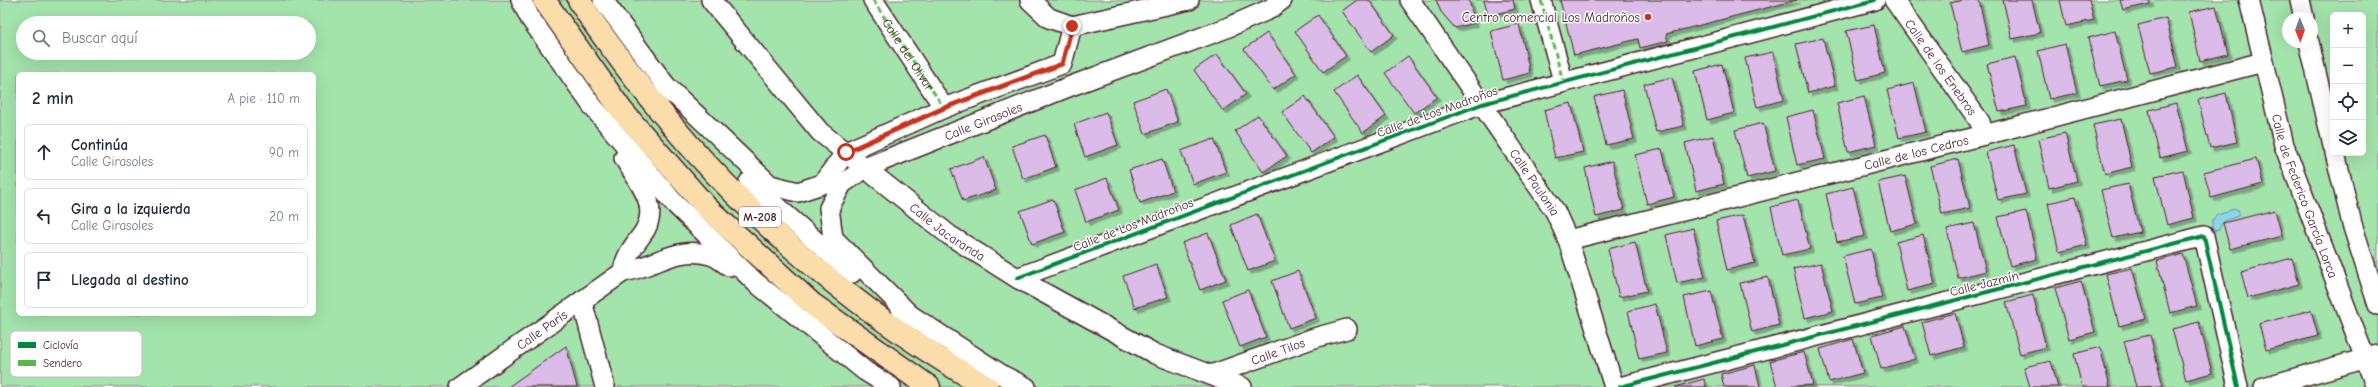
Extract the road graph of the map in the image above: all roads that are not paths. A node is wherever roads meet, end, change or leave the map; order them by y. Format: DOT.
graph roads {
  1 [pos="521,0"];
  2 [pos="544,0"];
  3 [pos="579,0"];
  4 [pos="603,0"];
  5 [pos="711,0"];
  6 [pos="873,0"];
  7 [pos="1030,0"];
  8 [pos="1189,0"];
  9 [pos="1282,0"];
  10 [pos="1410,0"];
  11 [pos="1541,0"];
  12 [pos="1875,0"];
  13 [pos="1894,0"];
  14 [pos="2249,0"];
  15 [pos="2300,0"];
  16 [pos="2303,12"];
  17 [pos="1072,26"];
  18 [pos="2310,48"];
  19 [pos="2264,62"];
  20 [pos="1062,64"];
  21 [pos="1563,81"];
  22 [pos="665,85"];
  23 [pos="1071,86"];
  24 [pos="1482,104"];
  25 [pos="593,107"];
  26 [pos="944,108"];
  27 [pos="2330,133"];
  28 [pos="1984,135"];
  29 [pos="846,152"];
  30 [pos="2336,156"];
  31 [pos="867,168"];
  32 [pos="1568,240"];
  33 [pos="623,272"];
  34 [pos="1017,278"];
  35 [pos="755,282"];
  36 [pos="2374,283"];
  37 [pos="582,301"];
  38 [pos="2378,305"];
  39 [pos="911,316"];
  40 [pos="1347,329"];
  41 [pos="2371,357"];
  42 [pos="1211,375"];
  43 [pos="460,387"];
  44 [pos="605,387"];
  45 [pos="891,387"];
  46 [pos="929,387"];
  47 [pos="987,387"];
  48 [pos="1026,387"];
  49 [pos="1242,387"];
  50 [pos="1614,387"];
  51 [pos="1620,387"];
  52 [pos="2238,387"];
  53 [pos="2264,387"];
  54 [pos="2376,387"];
  1 -- 25 [label="street"];
  2 -- 46 [label="main road, M-208"];
  3 -- 47 [label="main road, M-208"];
  4 -- 22 [label="street"];
  5 -- 29 [label="street, Calle Jacaranda"];
  6 -- 26 [label="street, Calle del Olivar"];
  7 -- 17 [label="street"];
  8 -- 17 [label="street"];
  9 -- 23 [label="street, Calle Girasoles"];
  10 -- 24 [label="street, Calle Paulonia"];
  11 -- 21 [label="street"];
  12 -- 21 [label="street, Calle de Los Madroños"];
  13 -- 28 [label="street, Calle de los Enebros"];
  14 -- 19 [label="street, Calle de Federico García Lorca"];
  15 -- 16 [label="street"];
  17 -- 20 [label="street"];
  18 -- 27 [label="street"];
  19 -- 28 [label="street, Calle de los Cedros"];
  19 -- 41 [label="street, Calle de Federico García Lorca"];
  20 -- 23 [label="street"];
  20 -- 26 [label="street, Calle Girasoles"];
  21 -- 24 [label="street, Calle de Los Madroños"];
  22 -- 29 [label="street, Calle Girasoles"];
  22 -- 39 [label="street"];
  23 -- 31 [label="street, Calle Girasoles"];
  24 -- 32 [label="street, Calle Paulonia"];
  24 -- 34 [label="street, Calle de Los Madroños"];
  25 -- 33 [label="street"];
  25 -- 35 [label="street"];
  26 -- 29 [label="street, Calle Girasoles"];
  28 -- 32 [label="street, Calle de los Cedros"];
  29 -- 31 [label="street, Calle Jacaranda"];
  30 -- 36 [label="street"];
  31 -- 34 [label="street, Calle Jacaranda"];
  31 -- 39 [label="street, Calle Girasoles"];
  32 -- 50 [label="street, Calle Paulonia"];
  33 -- 35 [label="street"];
  33 -- 37 [label="street, Calle París"];
  34 -- 42 [label="street, Calle Jacaranda"];
  35 -- 45 [label="street"];
  36 -- 38 [label="street"];
  37 -- 43 [label="street, Calle París"];
  37 -- 44 [label="street"];
  39 -- 48 [label="street"];
  40 -- 42 [label="street, Calle Tilos"];
  41 -- 53 [label="street"];
  41 -- 54 [label="street, Calle de Federico García Lorca"];
  42 -- 49 [label="street, Calle Jacaranda"];
  51 -- 52 [label="street, Calle Jazmín"];
}
